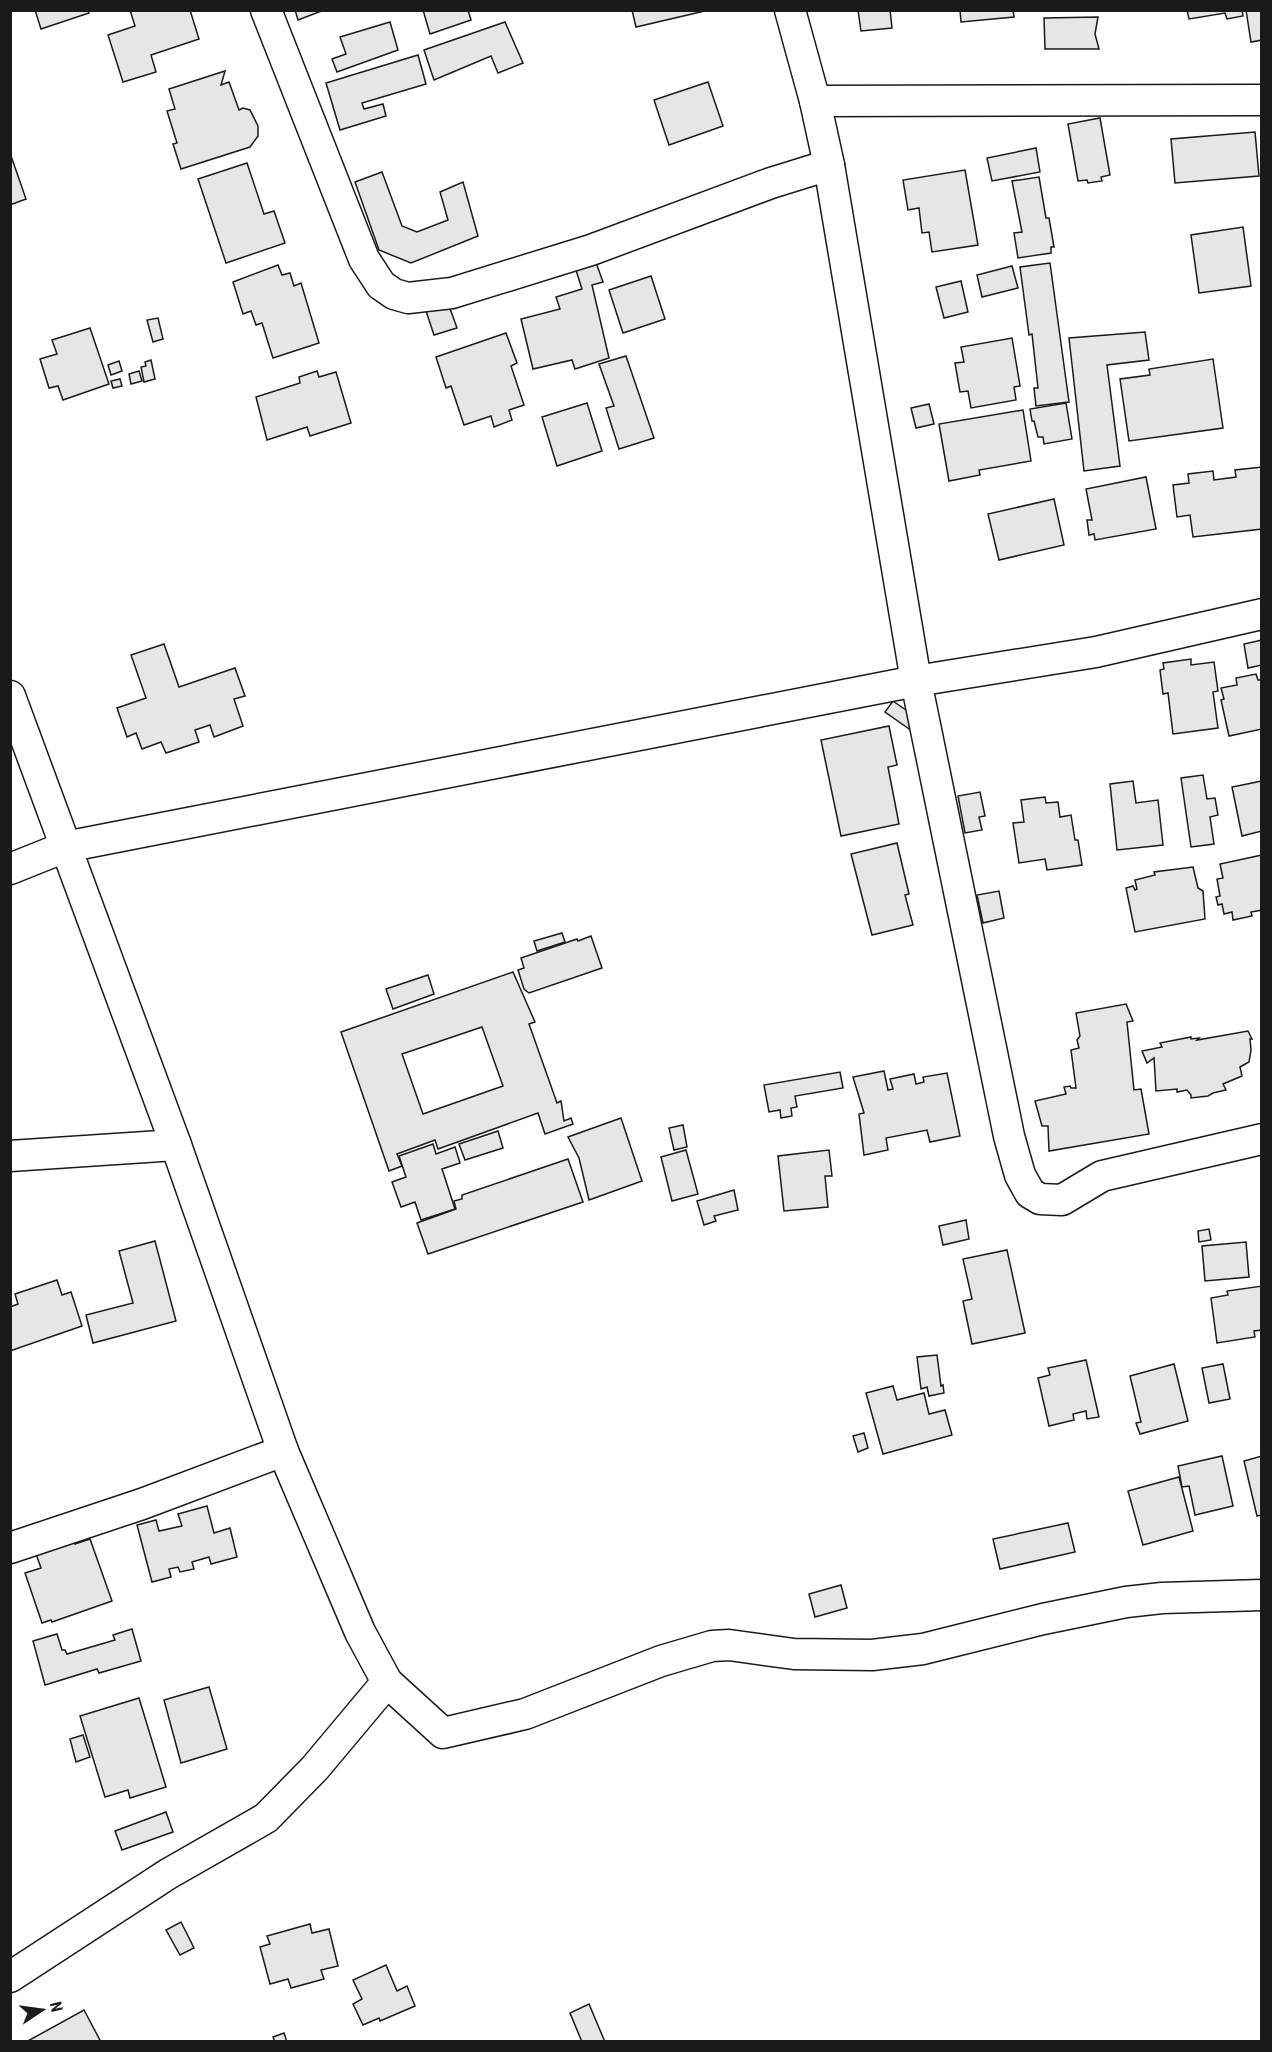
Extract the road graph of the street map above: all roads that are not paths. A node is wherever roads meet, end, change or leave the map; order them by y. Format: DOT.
graph roads {
  1 [pos="266,10"];
  2 [pos="790,10"];
  3 [pos="1262,100"];
  4 [pos="815,101"];
  5 [pos="829,165"];
  6 [pos="1262,614"];
  7 [pos="916,681"];
  8 [pos="10,696"];
  9 [pos="65,847"];
  10 [pos="10,869"];
  11 [pos="1262,1139"];
  12 [pos="176,1145"];
  13 [pos="10,1156"];
  14 [pos="283,1451"];
  15 [pos="10,1548"];
  16 [pos="1262,1595"];
  17 [pos="387,1682"];
  18 [pos="10,1977"];
  1 -- 5 [label="street"];
  2 -- 4 [label="street"];
  3 -- 4 [label="street"];
  4 -- 5 [label="street"];
  5 -- 7 [label="street"];
  6 -- 7 [label="street"];
  7 -- 9 [label="street"];
  7 -- 11 [label="street"];
  8 -- 9 [label="street"];
  9 -- 10 [label="street"];
  9 -- 12 [label="street"];
  12 -- 13 [label="street"];
  12 -- 14 [label="street"];
  14 -- 15 [label="street"];
  14 -- 17 [label="street"];
  16 -- 17 [label="street"];
  17 -- 18 [label="street"];
}
